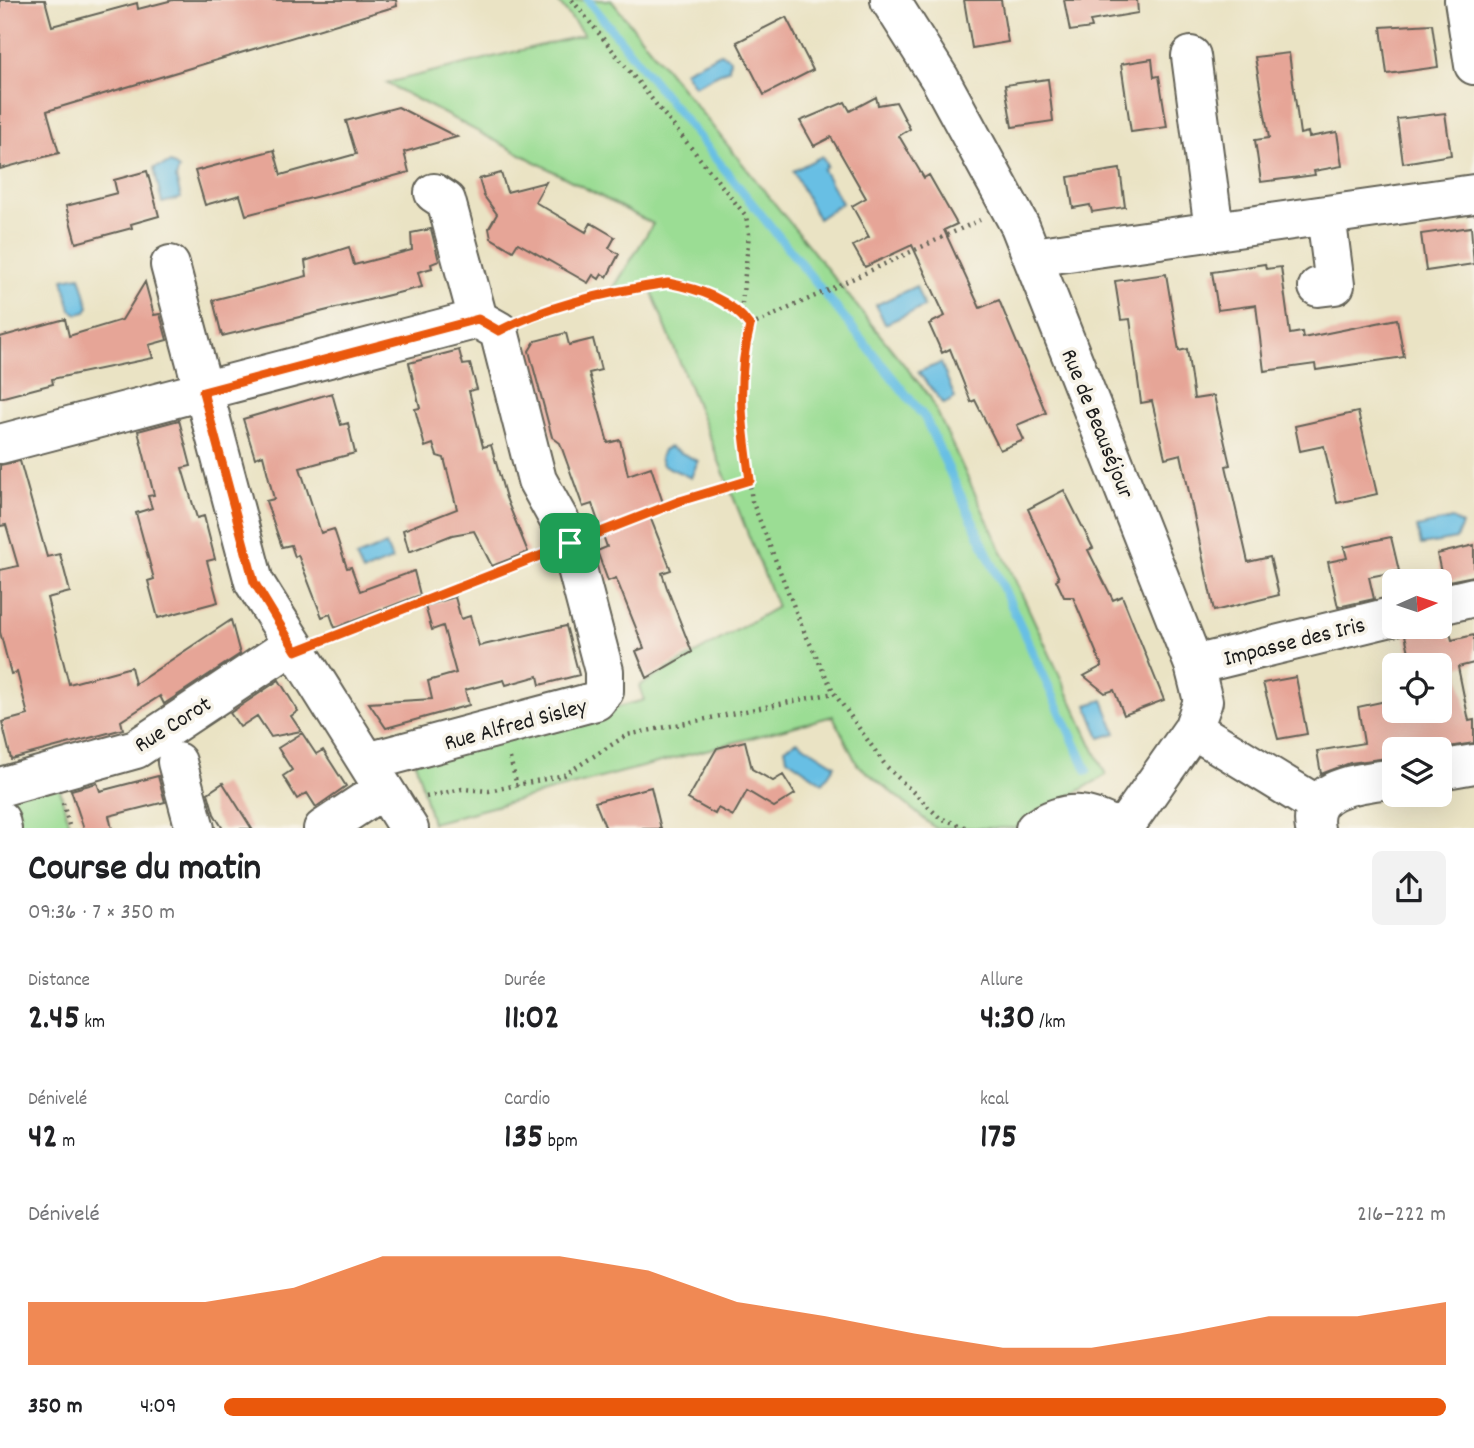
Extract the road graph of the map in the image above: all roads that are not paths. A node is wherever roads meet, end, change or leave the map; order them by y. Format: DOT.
graph roads {
  1 [pos="890,0"];
  2 [pos="1464,0"];
  3 [pos="1191,56"];
  4 [pos="1474,65"];
  5 [pos="434,193"];
  6 [pos="1474,194"];
  7 [pos="1326,215"];
  8 [pos="1214,230"];
  9 [pos="1032,257"];
  10 [pos="170,265"];
  11 [pos="1318,287"];
  12 [pos="489,325"];
  13 [pos="203,392"];
  14 [pos="0,444"];
  15 [pos="1474,597"];
  16 [pos="1452,602"];
  17 [pos="1382,619"];
  18 [pos="294,648"];
  19 [pos="1194,664"];
  20 [pos="1193,729"];
  21 [pos="177,762"];
  22 [pos="1474,764"];
  23 [pos="1452,768"];
  24 [pos="1382,780"];
  25 [pos="0,787"];
  26 [pos="389,798"];
  27 [pos="1316,817"];
  28 [pos="0,820"];
  29 [pos="2,828"];
  30 [pos="195,828"];
  31 [pos="323,828"];
  32 [pos="1035,828"];
  33 [pos="1121,828"];
  1 -- 9 [label="street, Rue de Beauséjour"];
  2 -- 4 [label="street"];
  3 -- 8 [label="street"];
  5 -- 12 [label="street, Rue Alfred Sisley"];
  6 -- 7 [label="street"];
  7 -- 8 [label="street"];
  7 -- 11 [label="street"];
  8 -- 9 [label="street"];
  9 -- 19 [label="street, Rue de Beauséjour"];
  10 -- 13 [label="street"];
  12 -- 13 [label="street"];
  12 -- 26 [label="street, Rue Alfred Sisley"];
  13 -- 14 [label="street"];
  13 -- 18 [label="street"];
  15 -- 16 [label="street"];
  17 -- 19 [label="street, Impasse des Iris"];
  18 -- 25 [label="street, Rue Corot"];
  18 -- 26 [label="street"];
  19 -- 20 [label="street, Rue de Beauséjour"];
  20 -- 27 [label="street"];
  20 -- 33 [label="street"];
  21 -- 30 [label="street"];
  22 -- 23 [label="street"];
  24 -- 27 [label="street"];
  26 -- 31 [label="street"];
  28 -- 29 [label="street"];
  32 -- 33 [label="street"];
}
